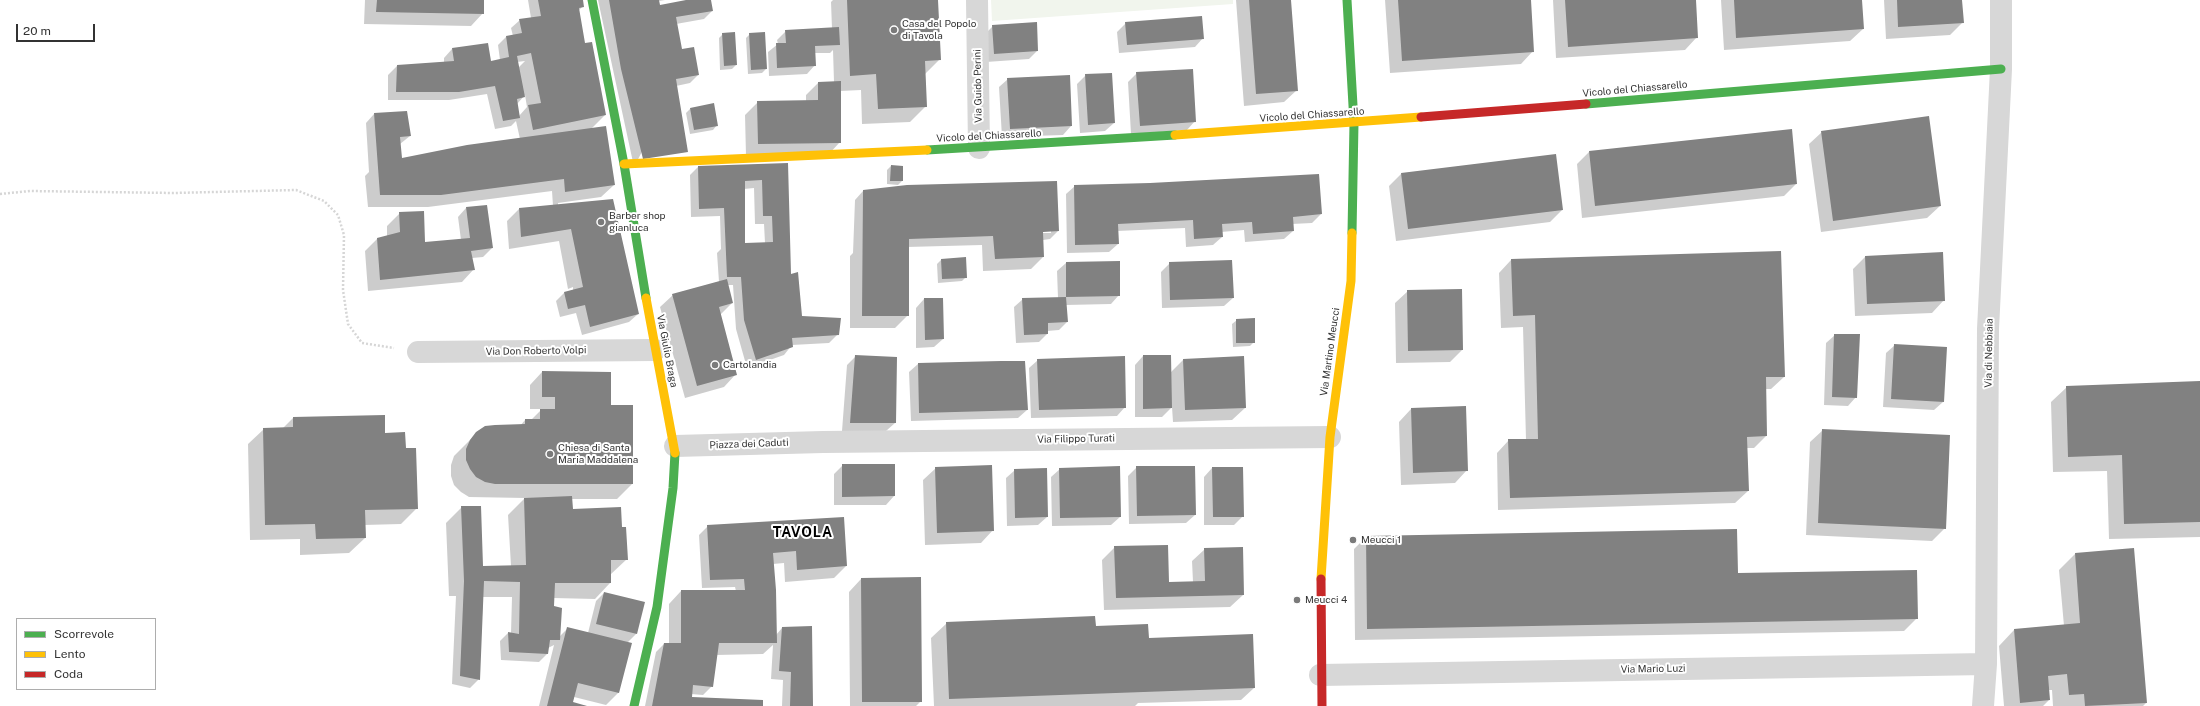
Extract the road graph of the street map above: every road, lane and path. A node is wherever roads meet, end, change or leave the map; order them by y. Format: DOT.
graph roads {
  1 [pos="592,0"];
  2 [pos="977,0"];
  3 [pos="1347,0"];
  4 [pos="2001,0"];
  5 [pos="2001,69"];
  6 [pos="1354,123"];
  7 [pos="979,148"];
  8 [pos="624,164"];
  9 [pos="0,194"];
  10 [pos="655,350"];
  11 [pos="418,352"];
  12 [pos="1330,437"];
  13 [pos="823,442"];
  14 [pos="675,446"];
  15 [pos="1986,664"];
  16 [pos="1320,675"];
  17 [pos="634,706"];
  18 [pos="1322,706"];
  19 [pos="1983,706"];
  1 -- 8 [label="street, Via Giulio Braga"];
  2 -- 7 [label="street, Via Guido Perini"];
  3 -- 6 [label="street, Via Martino Meucci"];
  4 -- 5 [label="street, Via di Nebbiaia"];
  5 -- 6 [label="street, Vicolo del Chiassarello"];
  5 -- 15 [label="street, Via di Nebbiaia"];
  6 -- 7 [label="street, Vicolo del Chiassarello"];
  6 -- 12 [label="street, Via Martino Meucci"];
  7 -- 8 [label="street, Vicolo del Chiassarello"];
  8 -- 10 [label="street, Via Giulio Braga"];
  9 -- 11 [label="path"];
  10 -- 11 [label="street, Via Don Roberto Volpi"];
  10 -- 14 [label="street, Via Giulio Braga"];
  12 -- 13 [label="street, Via Filippo Turati"];
  12 -- 16 [label="street, Via Martino Meucci"];
  13 -- 14 [label="street, Piazza dei Caduti"];
  14 -- 17 [label="street, Via Giulio Braga"];
  15 -- 16 [label="street, Via Mario Luzi"];
  15 -- 19 [label="street, Via di Nebbiaia"];
  16 -- 18 [label="street, Via Martino Meucci"];
}
